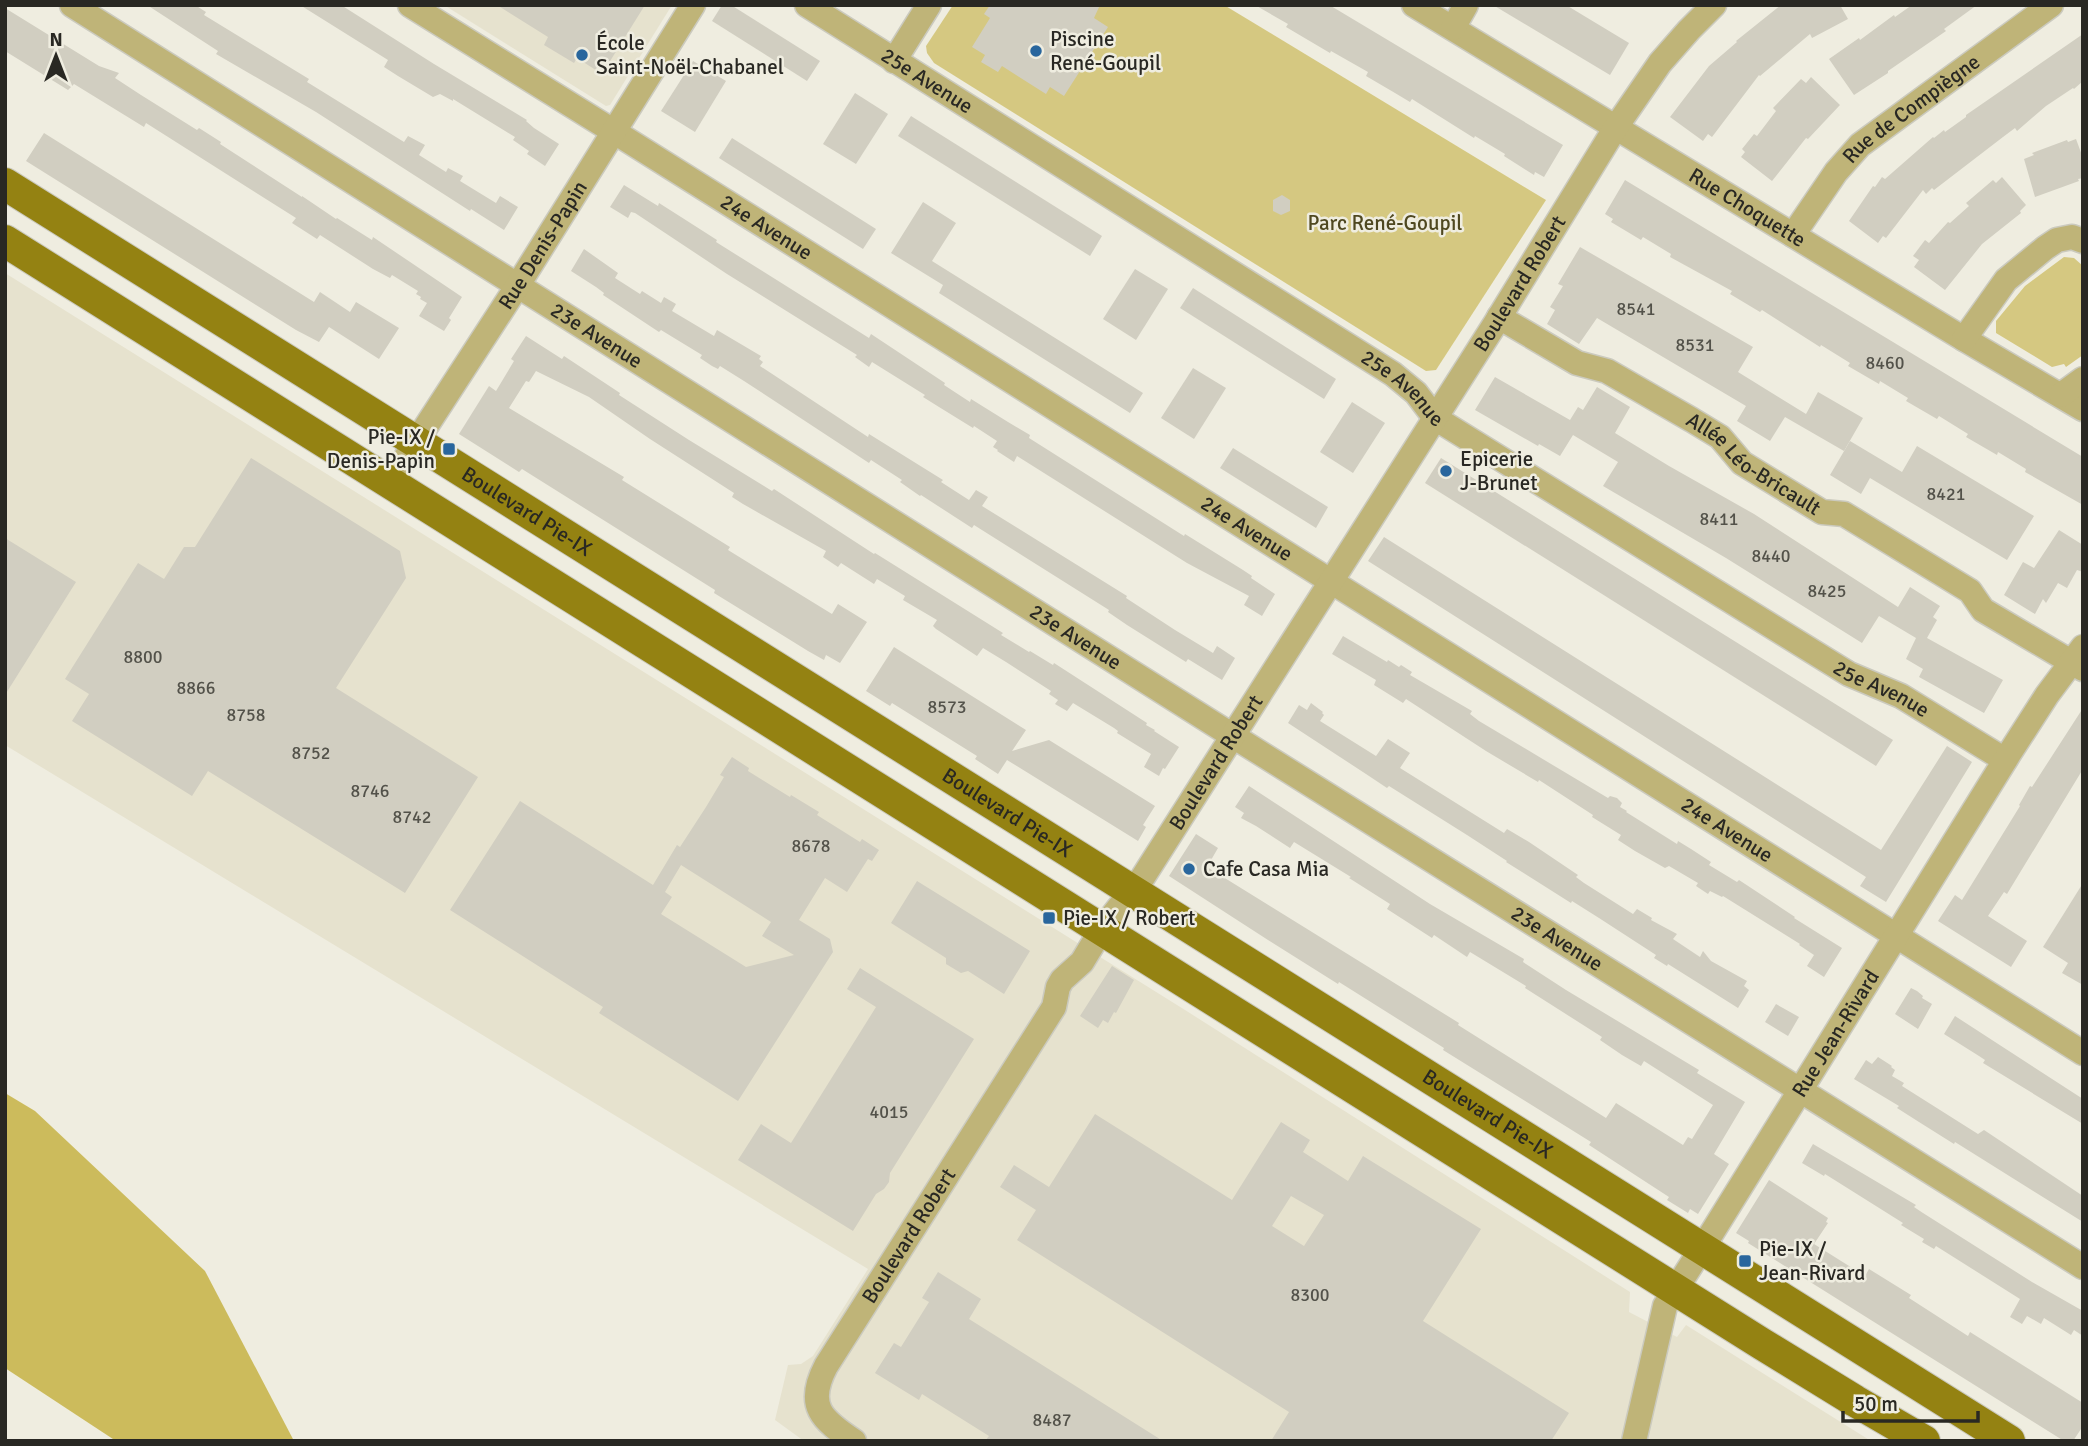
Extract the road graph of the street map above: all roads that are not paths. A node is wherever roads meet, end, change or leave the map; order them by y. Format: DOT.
graph roads {
  1 [pos="72,5"];
  2 [pos="410,5"];
  3 [pos="693,5"];
  4 [pos="807,5"];
  5 [pos="929,5"];
  6 [pos="1413,5"];
  7 [pos="1466,5"];
  8 [pos="1714,5"];
  9 [pos="2051,5"];
  10 [pos="1453,28"];
  11 [pos="894,61"];
  12 [pos="1616,127"];
  13 [pos="613,131"];
  14 [pos="5,184"];
  15 [pos="1793,235"];
  16 [pos="5,241"];
  17 [pos="2083,241"];
  18 [pos="518,285"];
  19 [pos="1499,317"];
  20 [pos="1964,339"];
  21 [pos="2083,379"];
  22 [pos="2061,395"];
  23 [pos="2083,409"];
  24 [pos="1435,418"];
  25 [pos="416,442"];
  26 [pos="390,482"];
  27 [pos="1331,581"];
  28 [pos="2079,660"];
  29 [pos="1233,736"];
  30 [pos="2005,760"];
  31 [pos="1133,892"];
  32 [pos="1102,929"];
  33 [pos="1896,936"];
  34 [pos="2083,1053"];
  35 [pos="1800,1090"];
  36 [pos="1702,1249"];
  37 [pos="2083,1267"];
  38 [pos="1675,1289"];
  39 [pos="854,1441"];
  40 [pos="1634,1441"];
  41 [pos="1924,1441"];
  42 [pos="2009,1441"];
  1 -- 18 [label="street, 23e Avenue"];
  2 -- 13 [label="street, 24e Avenue"];
  3 -- 13 [label="street, Rue Denis-Papin"];
  4 -- 11 [label="street, 25e Avenue"];
  5 -- 11 [label="street"];
  6 -- 10 [label="street, Rue Choquette"];
  7 -- 10 [label="street"];
  8 -- 12 [label="street, Boulevard Robert"];
  9 -- 15 [label="street, Rue de Compiègne"];
  10 -- 12 [label="street, Rue Choquette"];
  11 -- 24 [label="street, 25e Avenue"];
  12 -- 15 [label="street, Rue Choquette"];
  12 -- 19 [label="street, Boulevard Robert"];
  13 -- 18 [label="street, Rue Denis-Papin"];
  13 -- 27 [label="street, 24e Avenue"];
  14 -- 25 [label="main road, Boulevard Pie-IX"];
  15 -- 20 [label="street, Rue Choquette"];
  16 -- 26 [label="main road"];
  17 -- 20 [label="street"];
  18 -- 25 [label="street, Rue Denis-Papin"];
  18 -- 29 [label="street, 23e Avenue"];
  19 -- 24 [label="street, Boulevard Robert"];
  19 -- 28 [label="street, Allée Léo-Bricault"];
  20 -- 22 [label="street, Rue Choquette"];
  21 -- 22 [label="street"];
  22 -- 23 [label="street, Rue Choquette"];
  24 -- 27 [label="street, Boulevard Robert"];
  24 -- 30 [label="street, 25e Avenue"];
  25 -- 26 [label="street, Rue Denis-Papin"];
  25 -- 31 [label="main road, Boulevard Pie-IX"];
  26 -- 32 [label="main road"];
  27 -- 29 [label="street, Boulevard Robert"];
  27 -- 33 [label="street, 24e Avenue"];
  28 -- 30 [label="street, Rue Jean-Rivard"];
  29 -- 31 [label="street, Boulevard Robert"];
  29 -- 35 [label="street, 23e Avenue"];
  30 -- 33 [label="street, Rue Jean-Rivard"];
  31 -- 32 [label="street, Boulevard Robert"];
  31 -- 36 [label="main road, Boulevard Pie-IX"];
  32 -- 38 [label="main road"];
  32 -- 39 [label="street, Boulevard Robert"];
  33 -- 34 [label="street, 24e Avenue"];
  33 -- 35 [label="street, Rue Jean-Rivard"];
  35 -- 36 [label="street, Rue Jean-Rivard"];
  35 -- 37 [label="street, 23e Avenue"];
  36 -- 38 [label="street, Rue Jean-Rivard"];
  36 -- 42 [label="main road, Boulevard Pie-IX"];
  38 -- 40 [label="street, Rue Jean-Rivard"];
  38 -- 41 [label="main road"];
}
